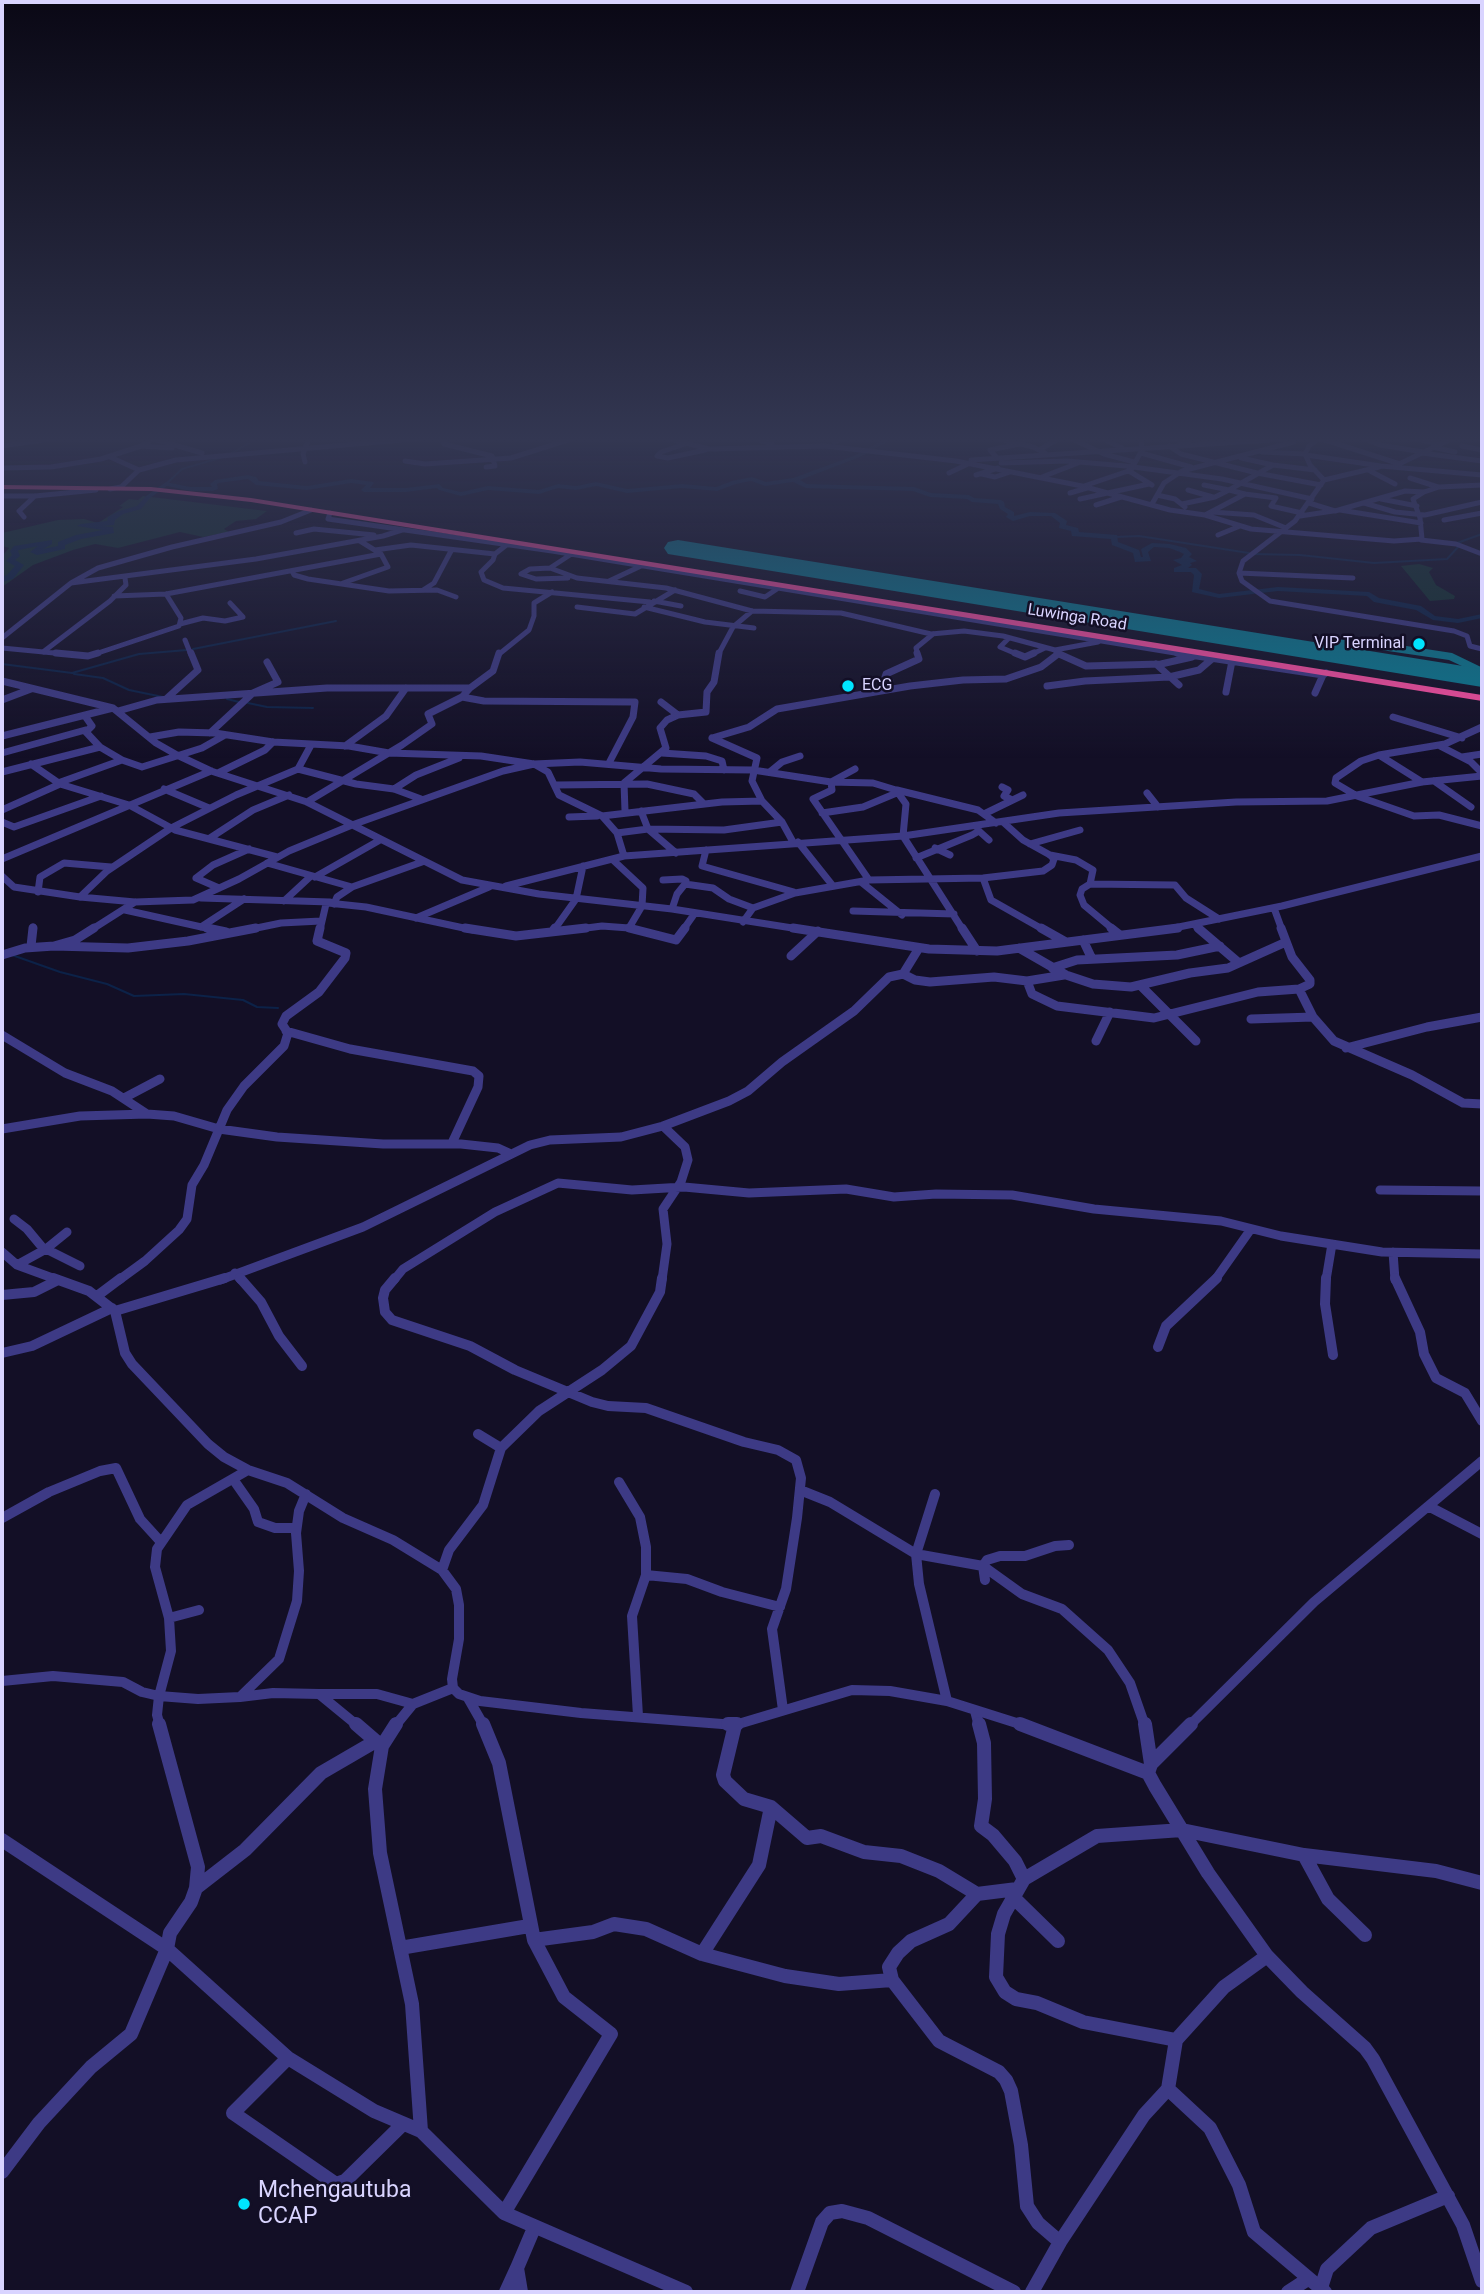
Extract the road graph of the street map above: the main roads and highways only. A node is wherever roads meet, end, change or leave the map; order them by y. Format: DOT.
graph roads {
  1 [pos="522,545"];
  2 [pos="1482,698"];
  1 -- 2 [label="highway, Luwinga Road"];
}
